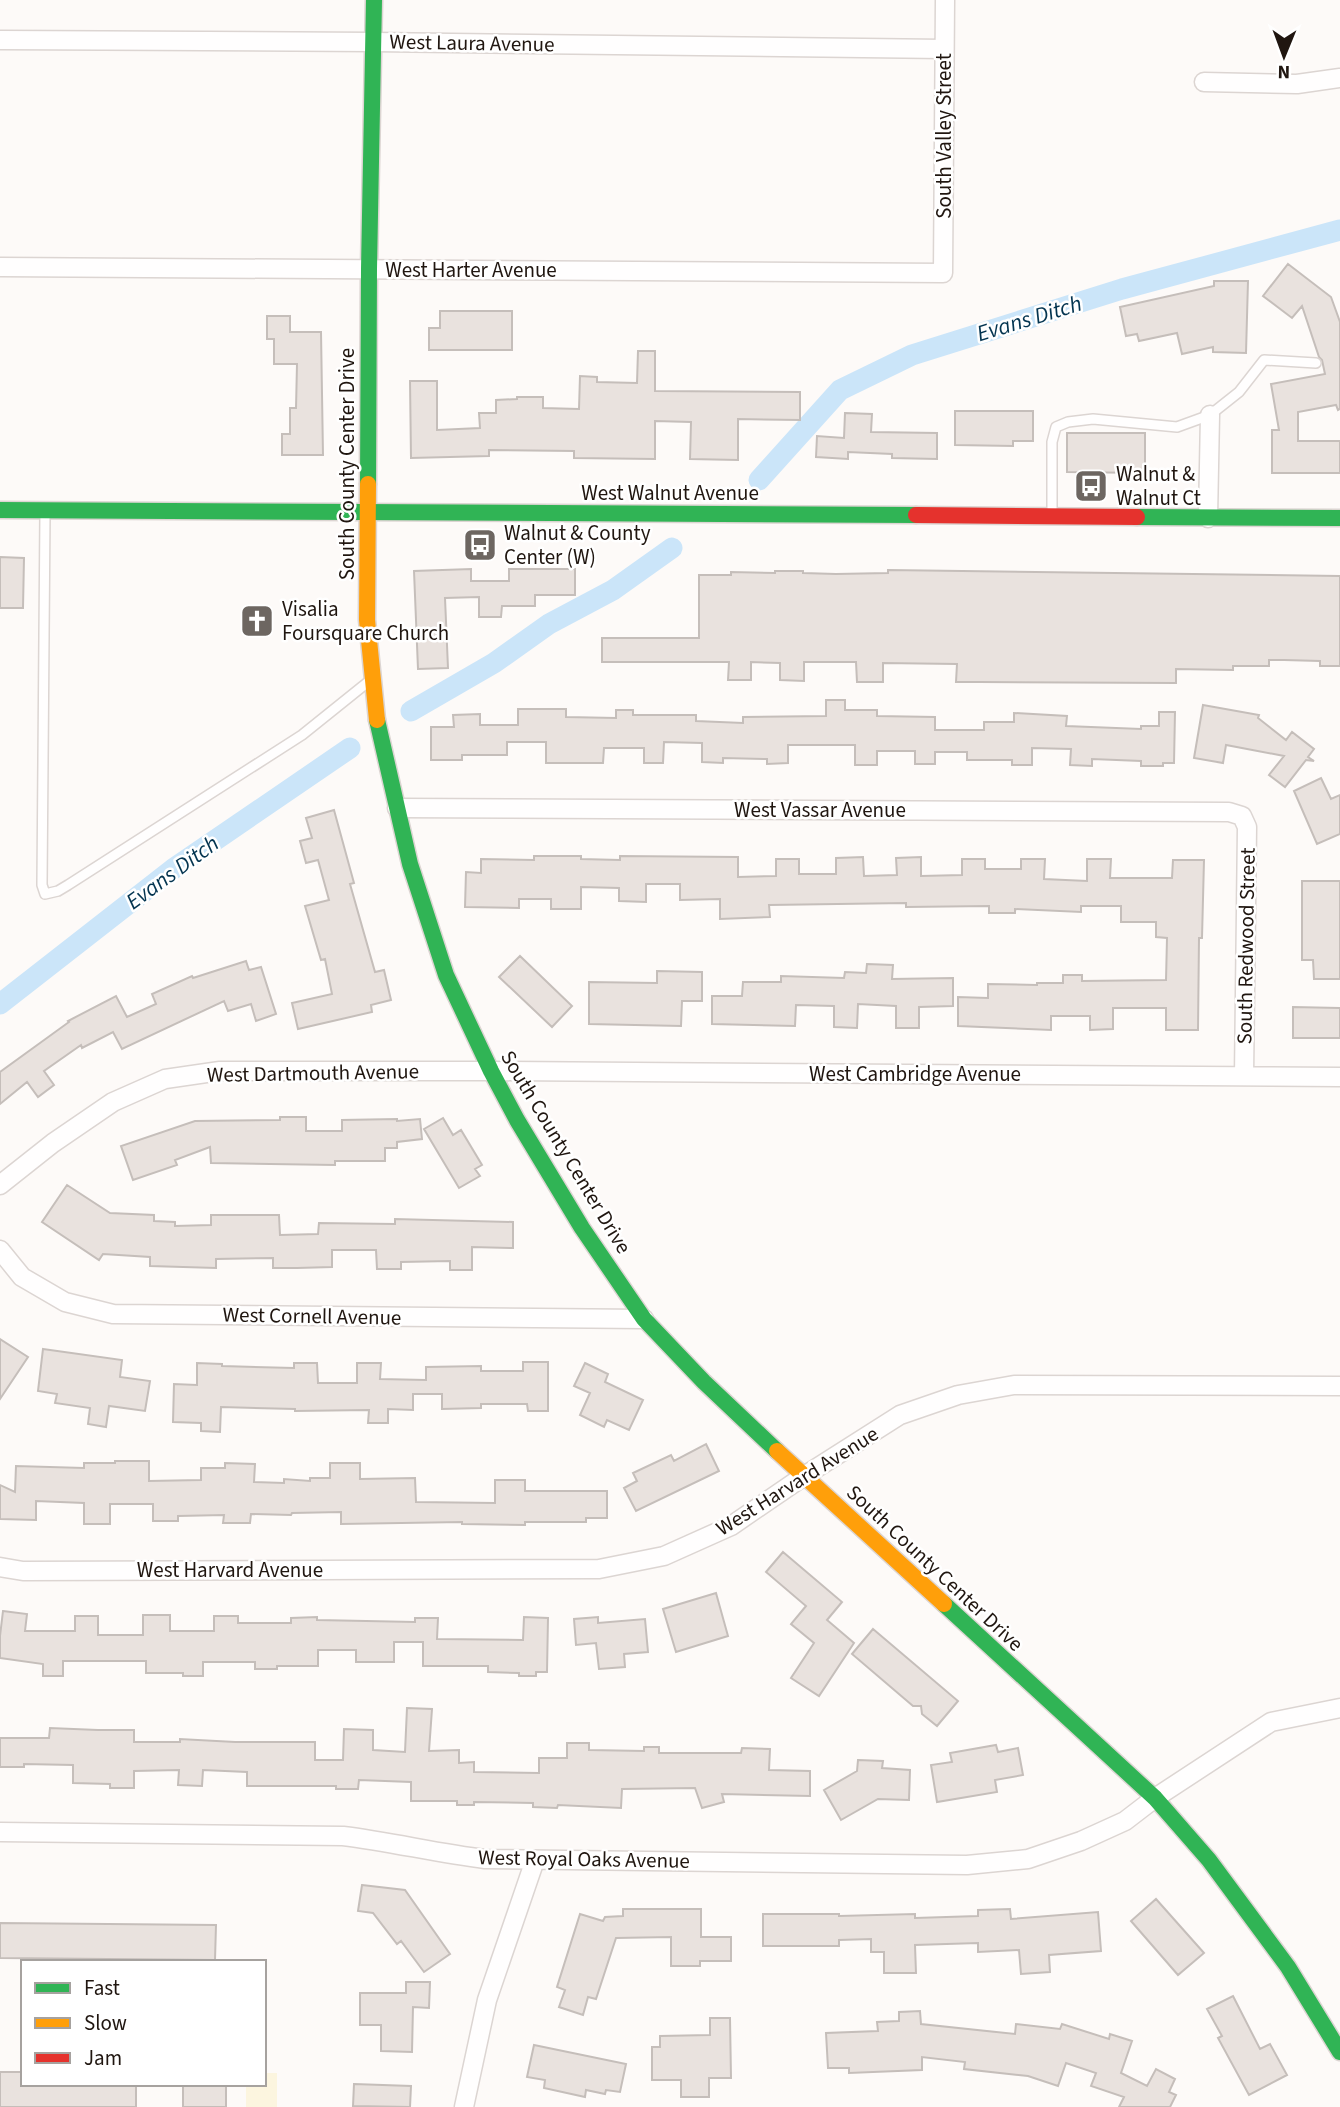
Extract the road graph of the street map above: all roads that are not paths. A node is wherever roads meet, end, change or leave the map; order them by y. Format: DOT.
graph roads {
  1 [pos="374,0"];
  2 [pos="945,0"];
  3 [pos="0,40"];
  4 [pos="374,42"];
  5 [pos="944,49"];
  6 [pos="1340,78"];
  7 [pos="1204,82"];
  8 [pos="0,267"];
  9 [pos="369,269"];
  10 [pos="943,273"];
  11 [pos="1316,363"];
  12 [pos="1210,415"];
  13 [pos="0,510"];
  14 [pos="45,511"];
  15 [pos="368,512"];
  16 [pos="1052,517"];
  17 [pos="1208,517"];
  18 [pos="1340,518"];
  19 [pos="372,679"];
  20 [pos="397,808"];
  21 [pos="1242,816"];
  22 [pos="491,1071"];
  23 [pos="1244,1076"];
  24 [pos="1340,1077"];
  25 [pos="0,1185"];
  26 [pos="0,1250"];
  27 [pos="645,1319"];
  28 [pos="1340,1386"];
  29 [pos="804,1476"];
  30 [pos="0,1567"];
  31 [pos="1340,1708"];
  32 [pos="1155,1798"];
  33 [pos="0,1832"];
  34 [pos="535,1860"];
  35 [pos="1340,2052"];
  36 [pos="464,2107"];
  1 -- 4 [label="street, South County Center Drive"];
  2 -- 5 [label="street, South Valley Street"];
  3 -- 4 [label="street, West Laura Avenue"];
  4 -- 5 [label="street, West Laura Avenue"];
  4 -- 9 [label="street, South County Center Drive"];
  5 -- 10 [label="street, South Valley Street"];
  6 -- 7 [label="street"];
  8 -- 9 [label="street, West Harter Avenue"];
  9 -- 10 [label="street, West Harter Avenue"];
  9 -- 15 [label="street, South County Center Drive"];
  11 -- 12 [label="lane"];
  12 -- 16 [label="lane"];
  12 -- 17 [label="street"];
  13 -- 14 [label="street, West Walnut Avenue"];
  14 -- 15 [label="street, West Walnut Avenue"];
  14 -- 19 [label="lane"];
  15 -- 16 [label="street, West Walnut Avenue"];
  15 -- 19 [label="street, South County Center Drive"];
  16 -- 17 [label="street, West Walnut Avenue"];
  17 -- 18 [label="street, West Walnut Avenue"];
  19 -- 20 [label="street, South County Center Drive"];
  20 -- 21 [label="street, West Vassar Avenue"];
  20 -- 22 [label="street, South County Center Drive"];
  21 -- 23 [label="street, South Redwood Street"];
  22 -- 23 [label="street, West Cambridge Avenue"];
  22 -- 25 [label="street, West Dartmouth Avenue"];
  22 -- 27 [label="street, South County Center Drive"];
  23 -- 24 [label="street, West Cambridge Avenue"];
  26 -- 27 [label="street, West Cornell Avenue"];
  27 -- 29 [label="street, South County Center Drive"];
  28 -- 29 [label="street, West Harvard Avenue"];
  29 -- 30 [label="street, West Harvard Avenue"];
  29 -- 32 [label="street, South County Center Drive"];
  31 -- 32 [label="street, West Royal Oaks Avenue"];
  32 -- 34 [label="street, West Royal Oaks Avenue"];
  32 -- 35 [label="street, South County Center Drive"];
  33 -- 34 [label="street, West Royal Oaks Avenue"];
  34 -- 36 [label="street"];
}
